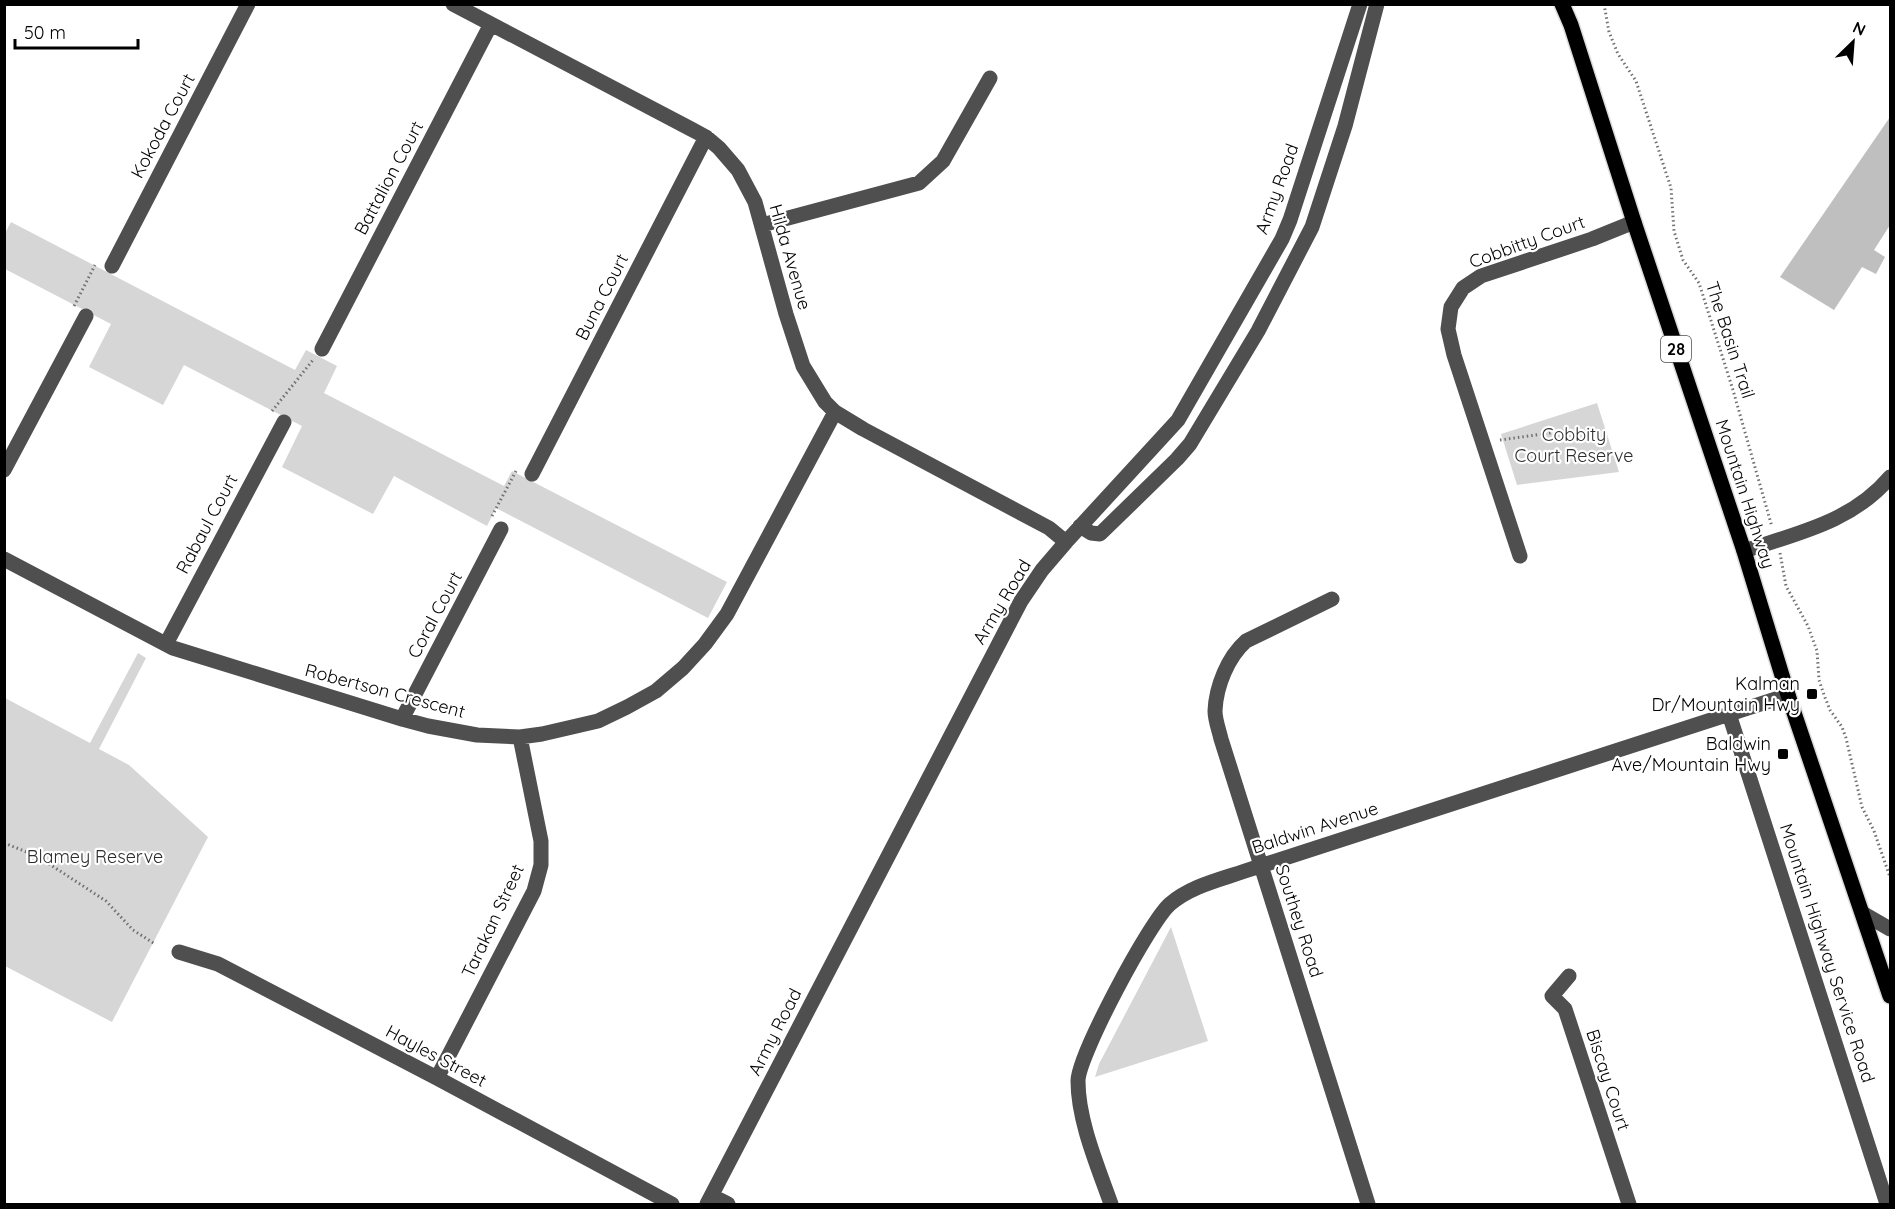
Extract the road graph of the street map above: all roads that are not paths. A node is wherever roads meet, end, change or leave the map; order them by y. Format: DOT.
graph roads {
  1 [pos="248,4"];
  2 [pos="453,4"];
  3 [pos="1360,4"];
  4 [pos="1377,4"];
  5 [pos="1562,4"];
  6 [pos="491,24"];
  7 [pos="990,78"];
  8 [pos="706,138"];
  9 [pos="1634,222"];
  10 [pos="762,225"];
  11 [pos="112,266"];
  12 [pos="86,316"];
  13 [pos="322,349"];
  14 [pos="835,412"];
  15 [pos="284,422"];
  16 [pos="4,470"];
  17 [pos="532,474"];
  18 [pos="1890,477"];
  19 [pos="1080,526"];
  20 [pos="501,529"];
  21 [pos="1066,542"];
  22 [pos="1744,551"];
  23 [pos="1520,556"];
  24 [pos="4,559"];
  25 [pos="1332,599"];
  26 [pos="166,644"];
  27 [pos="1788,695"];
  28 [pos="1729,714"];
  29 [pos="402,719"];
  30 [pos="520,737"];
  31 [pos="1261,866"];
  32 [pos="1864,914"];
  33 [pos="1890,929"];
  34 [pos="179,952"];
  35 [pos="1887,970"];
  36 [pos="1569,976"];
  37 [pos="1890,996"];
  38 [pos="437,1078"];
  39 [pos="710,1200"];
  40 [pos="672,1204"];
  41 [pos="729,1204"];
  42 [pos="1111,1204"];
  43 [pos="1368,1204"];
  44 [pos="1629,1204"];
  45 [pos="1887,1204"];
  1 -- 11 [label="street, Kokoda Court"];
  2 -- 6 [label="street, Hilda Avenue"];
  3 -- 19 [label="street, Army Road"];
  4 -- 19 [label="street"];
  5 -- 9 [label="main road, Mountain Highway / 28"];
  6 -- 8 [label="street, Hilda Avenue"];
  6 -- 13 [label="street, Battalion Court"];
  7 -- 10 [label="street"];
  8 -- 10 [label="street, Hilda Avenue"];
  8 -- 17 [label="street, Buna Court"];
  9 -- 22 [label="main road, Mountain Highway / 28"];
  9 -- 23 [label="street, Cobbitty Court"];
  10 -- 14 [label="street, Hilda Avenue"];
  12 -- 16 [label="street"];
  14 -- 21 [label="street, Hilda Avenue"];
  14 -- 30 [label="street, Robertson Crescent"];
  15 -- 26 [label="street, Rabaul Court"];
  18 -- 22 [label="street"];
  19 -- 21 [label="street, Army Road"];
  20 -- 29 [label="street, Coral Court"];
  21 -- 39 [label="street, Army Road"];
  22 -- 27 [label="main road, Mountain Highway / 28"];
  24 -- 26 [label="street, Robertson Crescent"];
  25 -- 31 [label="street, Southey Road"];
  26 -- 29 [label="street, Robertson Crescent"];
  27 -- 28 [label="street, Baldwin Avenue"];
  27 -- 32 [label="main road, Mountain Highway / 28"];
  28 -- 31 [label="street, Baldwin Avenue"];
  28 -- 45 [label="street, Mountain Highway Service Road"];
  29 -- 30 [label="street, Robertson Crescent"];
  30 -- 38 [label="street, Tarakan Street"];
  31 -- 42 [label="street, Baldwin Avenue"];
  31 -- 43 [label="street, Southey Road"];
  32 -- 33 [label="street"];
  32 -- 35 [label="main road, Mountain Highway / 28"];
  34 -- 38 [label="street, Hayles Street"];
  35 -- 37 [label="main road, Mountain Highway / 28"];
  36 -- 44 [label="street, Biscay Court"];
  38 -- 40 [label="street, Hayles Street"];
  39 -- 41 [label="street"];
}
